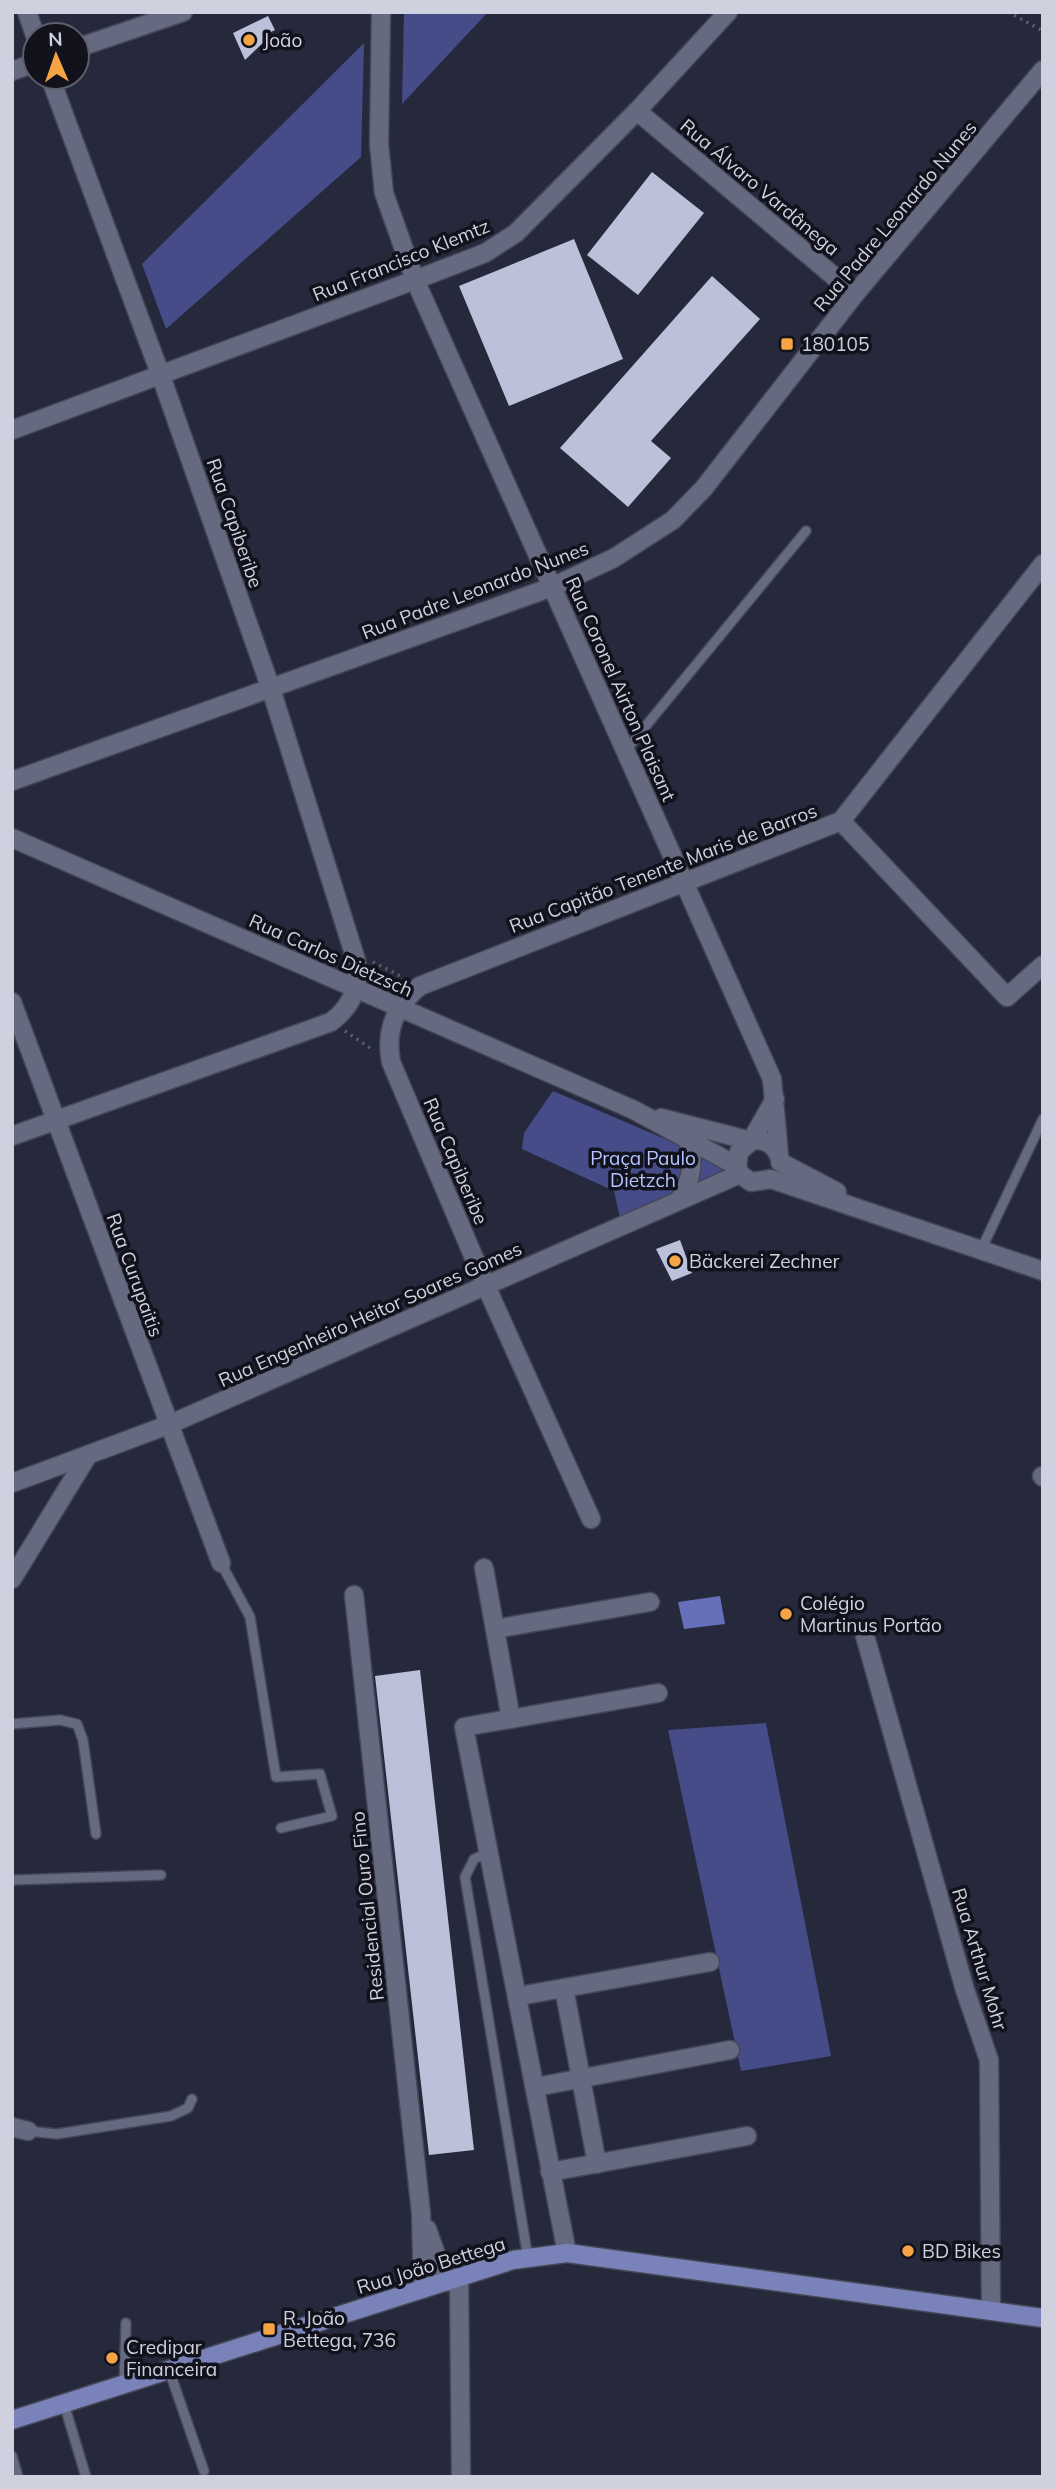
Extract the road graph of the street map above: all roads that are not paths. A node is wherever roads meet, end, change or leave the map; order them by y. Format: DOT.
graph roads {
  1 [pos="183,12"];
  2 [pos="381,12"];
  3 [pos="729,12"];
  4 [pos="91,43"];
  5 [pos="1043,70"];
  6 [pos="55,91"];
  7 [pos="637,111"];
  8 [pos="415,280"];
  9 [pos="855,294"];
  10 [pos="161,376"];
  11 [pos="12,430"];
  12 [pos="806,531"];
  13 [pos="1043,564"];
  14 [pos="552,587"];
  15 [pos="271,689"];
  16 [pos="626,750"];
  17 [pos="12,781"];
  18 [pos="841,821"];
  19 [pos="12,838"];
  20 [pos="685,883"];
  21 [pos="1043,965"];
  22 [pos="356,989"];
  23 [pos="12,1002"];
  24 [pos="399,1008"];
  25 [pos="775,1099"];
  26 [pos="634,1110"];
  27 [pos="1043,1119"];
  28 [pos="55,1121"];
  29 [pos="12,1136"];
  30 [pos="688,1140"];
  31 [pos="751,1141"];
  32 [pos="779,1158"];
  33 [pos="739,1170"];
  34 [pos="771,1179"];
  35 [pos="679,1200"];
  36 [pos="877,1214"];
  37 [pos="981,1250"];
  38 [pos="1043,1271"];
  39 [pos="486,1286"];
  40 [pos="168,1425"];
  41 [pos="88,1455"];
  42 [pos="12,1483"];
  43 [pos="592,1520"];
  44 [pos="221,1563"];
  45 [pos="484,1569"];
  46 [pos="12,1579"];
  47 [pos="354,1595"];
  48 [pos="650,1602"];
  49 [pos="495,1629"];
  50 [pos="863,1629"];
  51 [pos="658,1693"];
  52 [pos="511,1719"];
  53 [pos="12,1724"];
  54 [pos="281,1828"];
  55 [pos="96,1834"];
  56 [pos="489,1852"];
  57 [pos="161,1875"];
  58 [pos="12,1880"];
  59 [pos="710,1962"];
  60 [pos="564,1988"];
  61 [pos="519,1996"];
  62 [pos="730,2050"];
  63 [pos="581,2078"];
  64 [pos="536,2087"];
  65 [pos="192,2099"];
  66 [pos="20,2129"];
  67 [pos="747,2136"];
  68 [pos="597,2164"];
  69 [pos="550,2172"];
  70 [pos="421,2213"];
  71 [pos="567,2253"];
  72 [pos="528,2258"];
  73 [pos="452,2280"];
  74 [pos="423,2289"];
  75 [pos="991,2311"];
  76 [pos="1043,2318"];
  77 [pos="126,2323"];
  78 [pos="169,2370"];
  79 [pos="124,2385"];
  80 [pos="64,2404"];
  81 [pos="12,2420"];
  82 [pos="12,2456"];
  83 [pos="204,2471"];
  84 [pos="19,2477"];
  85 [pos="86,2477"];
  86 [pos="461,2477"];
  1 -- 4 [label="street"];
  2 -- 8 [label="street, Rua Coronel Airton Plaisant"];
  3 -- 7 [label="street, Rua Francisco Klemtz"];
  5 -- 9 [label="street, Rua Padre Leonardo Nunes"];
  6 -- 10 [label="street, Rua Capiberibe"];
  7 -- 8 [label="street, Rua Francisco Klemtz"];
  7 -- 9 [label="street, Rua Álvaro Vardânega"];
  8 -- 10 [label="street, Rua Francisco Klemtz"];
  8 -- 14 [label="street, Rua Coronel Airton Plaisant"];
  9 -- 14 [label="street, Rua Padre Leonardo Nunes"];
  10 -- 11 [label="street, Rua Francisco Klemtz"];
  10 -- 15 [label="street, Rua Capiberibe"];
  12 -- 16 [label="lane"];
  13 -- 18 [label="street, Rua Capitão Tenente Maris de Barros"];
  14 -- 15 [label="street, Rua Padre Leonardo Nunes"];
  14 -- 16 [label="street, Rua Coronel Airton Plaisant"];
  15 -- 17 [label="street, Rua Padre Leonardo Nunes"];
  15 -- 22 [label="street, Rua Capiberibe"];
  16 -- 20 [label="street, Rua Coronel Airton Plaisant"];
  18 -- 20 [label="street, Rua Capitão Tenente Maris de Barros"];
  18 -- 21 [label="street"];
  19 -- 22 [label="street, Rua Carlos Dietzsch"];
  20 -- 24 [label="street, Rua Capitão Tenente Maris de Barros"];
  20 -- 25 [label="street, Rua Coronel Airton Plaisant"];
  22 -- 24 [label="street, Rua Carlos Dietzsch"];
  22 -- 28 [label="street"];
  23 -- 28 [label="street, Rua Curupaitis"];
  24 -- 26 [label="street, Rua Carlos Dietzsch"];
  24 -- 39 [label="street, Rua Capiberibe"];
  25 -- 31 [label="street"];
  25 -- 32 [label="street, Rua Coronel Airton Plaisant"];
  26 -- 30 [label="street, Rua Carlos Dietzsch"];
  26 -- 31 [label="street, Rua Carlos Dietzsch"];
  27 -- 37 [label="lane"];
  28 -- 29 [label="street"];
  28 -- 40 [label="street, Rua Curupaitis"];
  30 -- 33 [label="street, Rua Carlos Dietzsch"];
  30 -- 35 [label="street"];
  31 -- 32 [label="street, Rua Carlos Dietzsch"];
  31 -- 33 [label="street"];
  32 -- 34 [label="street"];
  32 -- 36 [label="street, Rua Carlos Dietzsch"];
  33 -- 34 [label="street, Rua Carlos Dietzsch"];
  33 -- 35 [label="street, Rua Engenheiro Heitor Soares Gomes"];
  34 -- 36 [label="street, Rua Carlos Dietzsch"];
  35 -- 39 [label="street, Rua Engenheiro Heitor Soares Gomes"];
  36 -- 37 [label="street, Rua Carlos Dietzsch"];
  37 -- 38 [label="street, Rua Carlos Dietzsch"];
  39 -- 40 [label="street, Rua Engenheiro Heitor Soares Gomes"];
  39 -- 43 [label="street, Rua Capiberibe"];
  40 -- 41 [label="street, Rua Engenheiro Heitor Soares Gomes"];
  40 -- 44 [label="street, Rua Curupaitis"];
  41 -- 42 [label="street, Rua Engenheiro Heitor Soares Gomes"];
  41 -- 46 [label="street"];
  44 -- 54 [label="lane"];
  45 -- 49 [label="street"];
  47 -- 70 [label="street, Residencial Ouro Fino"];
  48 -- 49 [label="street"];
  49 -- 52 [label="street"];
  50 -- 75 [label="street, Rua Arthur Mohr"];
  51 -- 52 [label="street"];
  52 -- 56 [label="street"];
  53 -- 55 [label="lane"];
  56 -- 61 [label="street"];
  56 -- 72 [label="lane"];
  57 -- 58 [label="lane"];
  59 -- 60 [label="street"];
  60 -- 61 [label="street"];
  60 -- 63 [label="street"];
  61 -- 64 [label="street"];
  62 -- 63 [label="street"];
  63 -- 64 [label="street"];
  63 -- 68 [label="street"];
  64 -- 69 [label="street"];
  65 -- 66 [label="lane"];
  67 -- 68 [label="street"];
  68 -- 69 [label="street"];
  69 -- 71 [label="street"];
  70 -- 73 [label="street, Residencial Ouro Fino"];
  70 -- 74 [label="street, Residencial Ouro Fino"];
  71 -- 72 [label="main road, Rua João Bettega"];
  71 -- 75 [label="main road, Rua João Bettega"];
  72 -- 73 [label="main road, Rua João Bettega"];
  73 -- 74 [label="main road, Rua João Bettega"];
  73 -- 86 [label="street, Residencial Ouro Fino"];
  74 -- 78 [label="main road, Rua João Bettega"];
  75 -- 76 [label="main road, Rua João Bettega"];
  77 -- 79 [label="lane"];
  78 -- 79 [label="main road, Rua João Bettega"];
  78 -- 83 [label="lane"];
  79 -- 80 [label="main road, Rua João Bettega"];
  80 -- 81 [label="main road, Rua João Bettega"];
  80 -- 85 [label="lane"];
  82 -- 84 [label="lane"];
}
